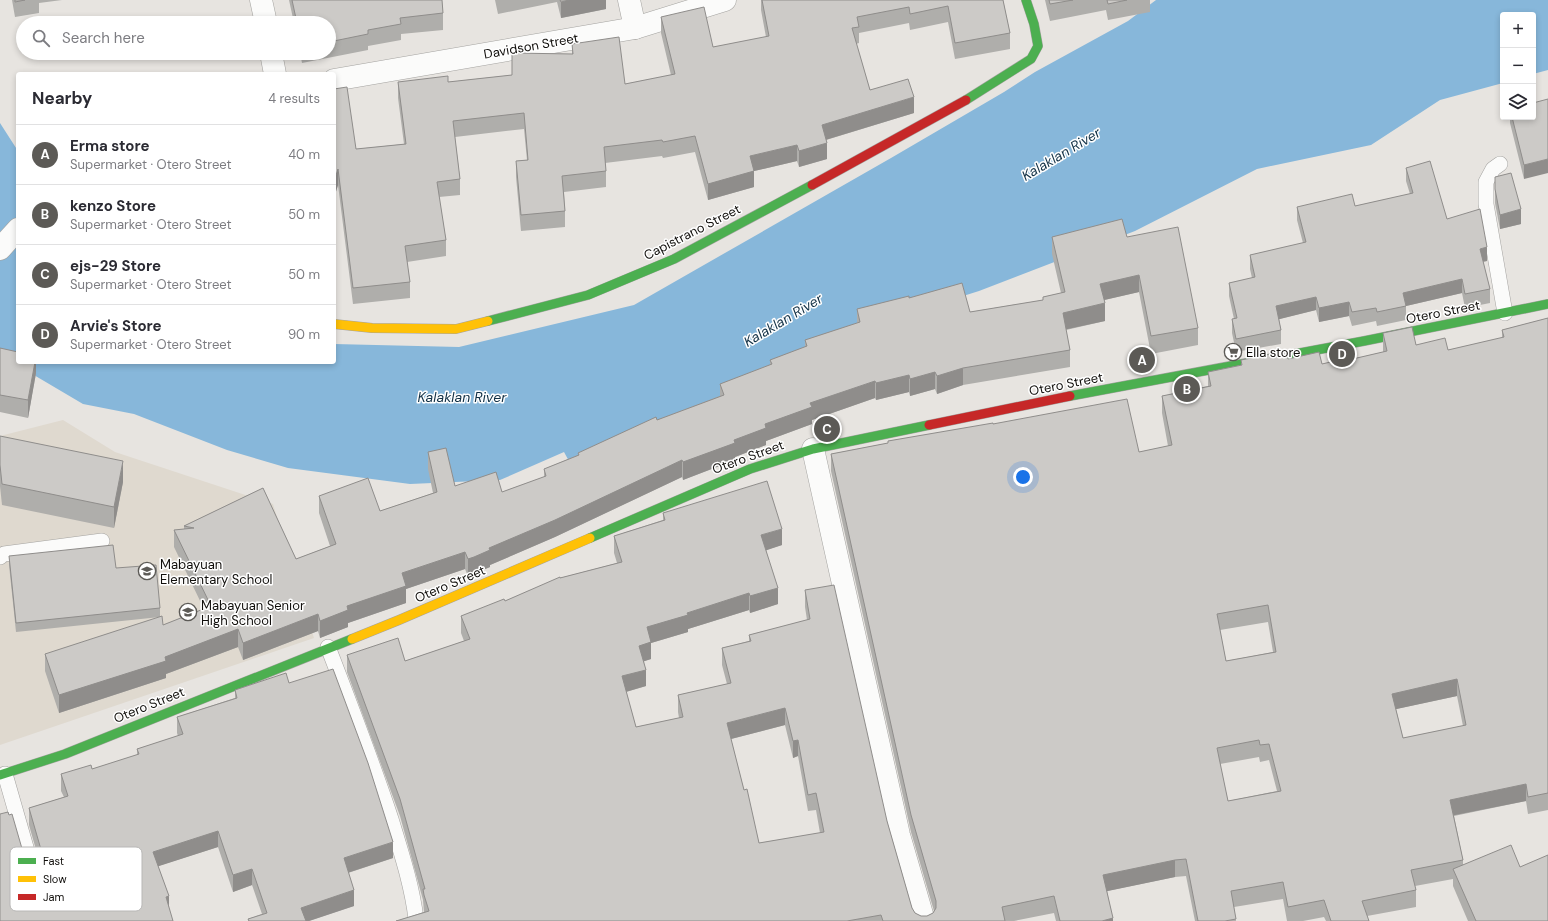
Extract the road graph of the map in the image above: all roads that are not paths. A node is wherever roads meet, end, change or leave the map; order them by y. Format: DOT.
graph roads {
  1 [pos="262,0"];
  2 [pos="629,0"];
  3 [pos="725,0"];
  4 [pos="1026,0"];
  5 [pos="265,16"];
  6 [pos="635,28"];
  7 [pos="272,60"];
  8 [pos="275,72"];
  9 [pos="336,80"];
  10 [pos="1500,164"];
  11 [pos="16,231"];
  12 [pos="0,249"];
  13 [pos="1548,304"];
  14 [pos="1504,313"];
  15 [pos="336,324"];
  16 [pos="813,449"];
  17 [pos="102,541"];
  18 [pos="0,557"];
  19 [pos="328,647"];
  20 [pos="2,774"];
  21 [pos="24,847"];
  22 [pos="44,911"];
  23 [pos="46,917"];
  24 [pos="416,920"];
  25 [pos="924,921"];
  1 -- 5 [label="street"];
  2 -- 6 [label="street"];
  3 -- 6 [label="street, Davidson Street"];
  4 -- 15 [label="main road, Capistrano Street"];
  6 -- 9 [label="street, Davidson Street"];
  7 -- 8 [label="street"];
  10 -- 14 [label="lane"];
  11 -- 12 [label="street"];
  13 -- 14 [label="main road, Otero Street"];
  14 -- 16 [label="main road, Otero Street"];
  16 -- 19 [label="main road, Otero Street"];
  16 -- 25 [label="street"];
  17 -- 18 [label="lane"];
  19 -- 20 [label="main road, Otero Street"];
  19 -- 24 [label="lane"];
  20 -- 21 [label="lane"];
  22 -- 23 [label="lane"];
}
